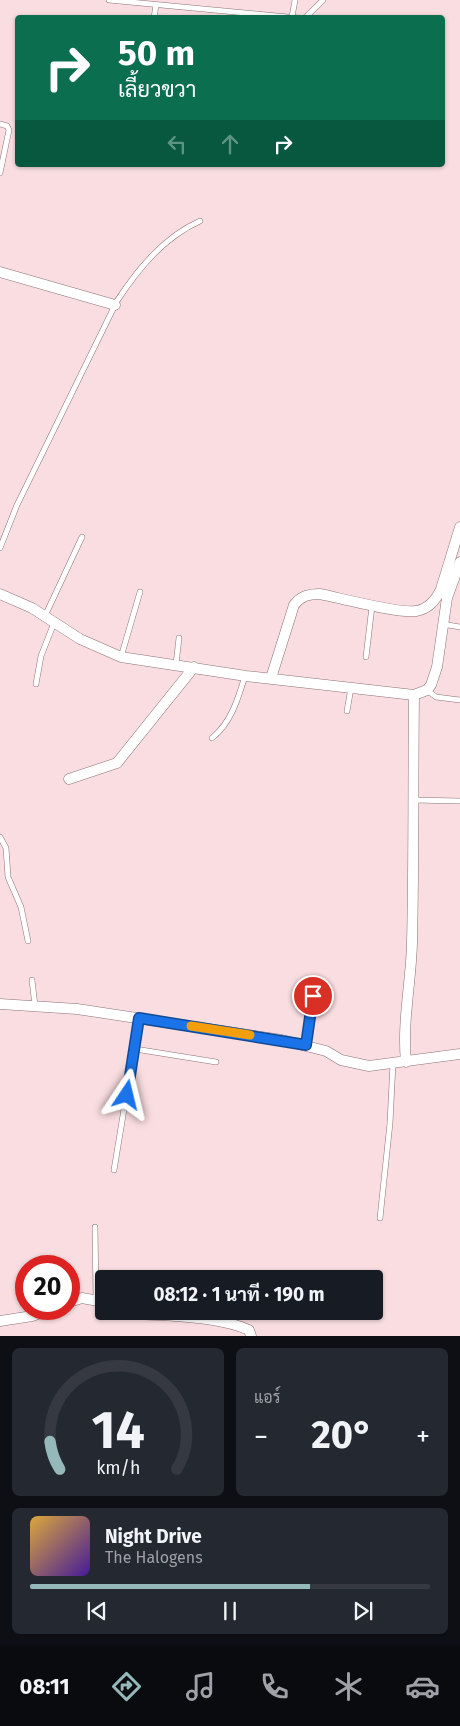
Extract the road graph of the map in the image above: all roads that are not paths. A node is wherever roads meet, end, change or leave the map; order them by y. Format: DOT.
graph roads {
  1 [pos="109,0"];
  2 [pos="295,0"];
  3 [pos="323,0"];
  4 [pos="156,5"];
  5 [pos="154,15"];
  6 [pos="272,15"];
  7 [pos="295,15"];
  8 [pos="308,15"];
  9 [pos="0,124"];
  10 [pos="0,173"];
  11 [pos="200,221"];
  12 [pos="0,272"];
  13 [pos="115,305"];
  14 [pos="460,527"];
  15 [pos="82,537"];
  16 [pos="0,548"];
  17 [pos="460,562"];
  18 [pos="140,592"];
  19 [pos="0,594"];
  20 [pos="373,604"];
  21 [pos="44,617"];
  22 [pos="54,623"];
  23 [pos="442,624"];
  24 [pos="460,627"];
  25 [pos="179,638"];
  26 [pos="366,657"];
  27 [pos="121,658"];
  28 [pos="176,664"];
  29 [pos="194,667"];
  30 [pos="246,676"];
  31 [pos="271,678"];
  32 [pos="36,684"];
  33 [pos="351,688"];
  34 [pos="427,690"];
  35 [pos="414,695"];
  36 [pos="460,700"];
  37 [pos="347,712"];
  38 [pos="212,738"];
  39 [pos="70,779"];
  40 [pos="413,800"];
  41 [pos="460,800"];
  42 [pos="0,837"];
  43 [pos="28,941"];
  44 [pos="315,979"];
  45 [pos="32,980"];
  46 [pos="0,1004"];
  47 [pos="35,1006"];
  48 [pos="139,1018"];
  49 [pos="306,1045"];
  50 [pos="135,1049"];
  51 [pos="460,1054"];
  52 [pos="216,1062"];
  53 [pos="406,1062"];
  54 [pos="393,1063"];
  55 [pos="114,1170"];
  56 [pos="380,1218"];
  57 [pos="95,1227"];
  58 [pos="98,1270"];
  59 [pos="80,1299"];
  60 [pos="95,1299"];
  61 [pos="15,1319"];
  62 [pos="200,1320"];
  63 [pos="0,1321"];
  64 [pos="251,1336"];
  1 -- 4 [label="lane"];
  2 -- 7 [label="lane"];
  3 -- 8 [label="lane"];
  4 -- 5 [label="lane"];
  4 -- 6 [label="lane"];
  9 -- 10 [label="lane"];
  11 -- 13 [label="lane"];
  12 -- 13 [label="street"];
  13 -- 16 [label="lane"];
  14 -- 20 [label="street"];
  15 -- 21 [label="lane"];
  17 -- 23 [label="street"];
  18 -- 27 [label="lane"];
  19 -- 21 [label="street"];
  20 -- 26 [label="lane"];
  20 -- 31 [label="street"];
  21 -- 22 [label="street"];
  22 -- 27 [label="street"];
  22 -- 32 [label="lane"];
  23 -- 24 [label="lane"];
  23 -- 34 [label="street"];
  25 -- 28 [label="lane"];
  27 -- 28 [label="street"];
  28 -- 29 [label="street"];
  29 -- 30 [label="street"];
  29 -- 39 [label="street"];
  30 -- 31 [label="street"];
  30 -- 38 [label="lane"];
  31 -- 33 [label="street"];
  33 -- 35 [label="street"];
  33 -- 37 [label="lane"];
  34 -- 35 [label="street"];
  34 -- 36 [label="lane"];
  35 -- 40 [label="street"];
  40 -- 41 [label="lane"];
  40 -- 53 [label="street"];
  42 -- 43 [label="lane"];
  44 -- 49 [label="lane"];
  45 -- 47 [label="lane"];
  46 -- 47 [label="street"];
  47 -- 48 [label="street"];
  48 -- 49 [label="street"];
  48 -- 50 [label="lane"];
  49 -- 54 [label="street"];
  50 -- 52 [label="lane"];
  50 -- 55 [label="lane"];
  51 -- 53 [label="street"];
  53 -- 54 [label="street"];
  54 -- 56 [label="lane"];
  57 -- 58 [label="lane"];
  59 -- 60 [label="street"];
  61 -- 63 [label="street"];
  62 -- 64 [label="street"];
}
